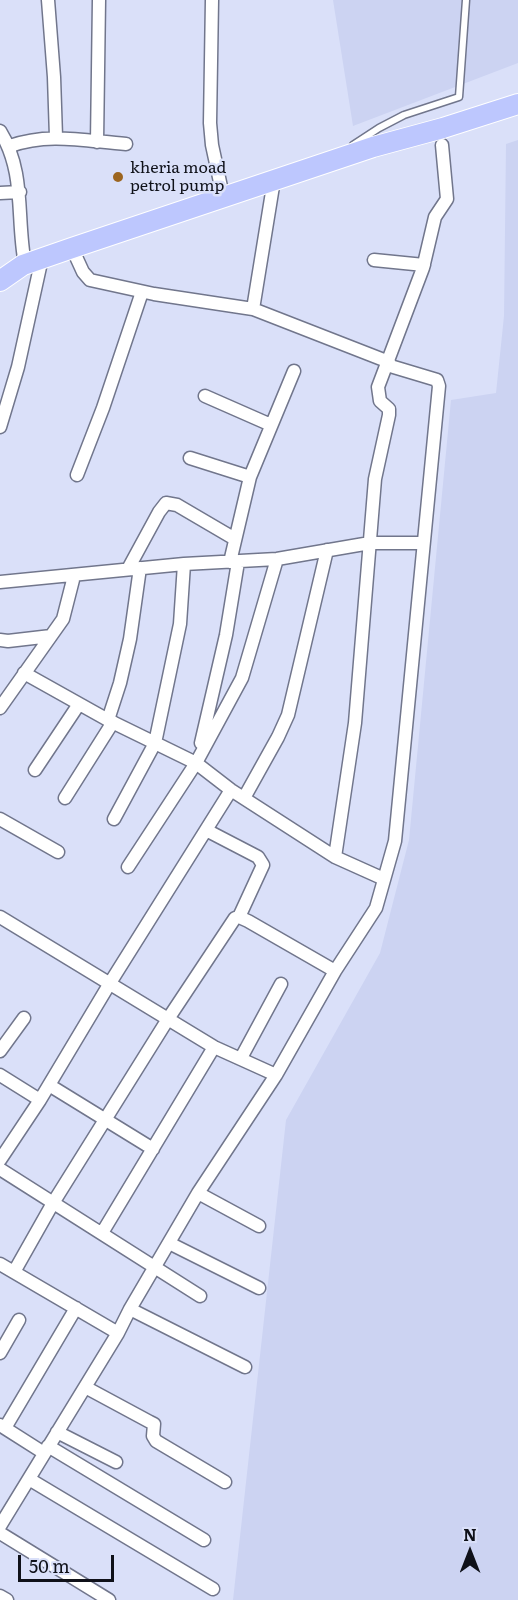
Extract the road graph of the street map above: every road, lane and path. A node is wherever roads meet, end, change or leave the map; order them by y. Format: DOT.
graph roads {
  1 [pos="48,0"];
  2 [pos="99,0"];
  3 [pos="212,0"];
  4 [pos="466,0"];
  5 [pos="518,104"];
  6 [pos="0,131"];
  7 [pos="56,137"];
  8 [pos="98,142"];
  9 [pos="126,144"];
  10 [pos="442,145"];
  11 [pos="10,146"];
  12 [pos="340,158"];
  13 [pos="274,180"];
  14 [pos="20,192"];
  15 [pos="0,193"];
  16 [pos="223,196"];
  17 [pos="72,248"];
  18 [pos="374,260"];
  19 [pos="30,263"];
  20 [pos="0,265"];
  21 [pos="424,265"];
  22 [pos="0,281"];
  23 [pos="142,292"];
  24 [pos="253,309"];
  25 [pos="388,364"];
  26 [pos="294,371"];
  27 [pos="205,396"];
  28 [pos="272,425"];
  29 [pos="0,427"];
  30 [pos="190,458"];
  31 [pos="77,475"];
  32 [pos="250,477"];
  33 [pos="235,539"];
  34 [pos="370,543"];
  35 [pos="423,543"];
  36 [pos="327,550"];
  37 [pos="277,559"];
  38 [pos="234,562"];
  39 [pos="184,564"];
  40 [pos="134,569"];
  41 [pos="74,576"];
  42 [pos="0,582"];
  43 [pos="51,636"];
  44 [pos="0,640"];
  45 [pos="24,673"];
  46 [pos="79,704"];
  47 [pos="0,708"];
  48 [pos="110,721"];
  49 [pos="155,743"];
  50 [pos="197,760"];
  51 [pos="35,770"];
  52 [pos="231,790"];
  53 [pos="65,798"];
  54 [pos="244,798"];
  55 [pos="0,819"];
  56 [pos="114,819"];
  57 [pos="206,830"];
  58 [pos="58,852"];
  59 [pos="335,857"];
  60 [pos="128,867"];
  61 [pos="384,879"];
  62 [pos="0,917"];
  63 [pos="239,917"];
  64 [pos="335,971"];
  65 [pos="110,983"];
  66 [pos="281,984"];
  67 [pos="24,1018"];
  68 [pos="168,1019"];
  69 [pos="214,1047"];
  70 [pos="0,1051"];
  71 [pos="241,1058"];
  72 [pos="0,1075"];
  73 [pos="276,1076"];
  74 [pos="48,1085"];
  75 [pos="40,1100"];
  76 [pos="105,1121"];
  77 [pos="153,1149"];
  78 [pos="0,1160"];
  79 [pos="0,1169"];
  80 [pos="198,1193"];
  81 [pos="53,1203"];
  82 [pos="259,1226"];
  83 [pos="102,1233"];
  84 [pos="169,1242"];
  85 [pos="0,1264"];
  86 [pos="155,1267"];
  87 [pos="14,1272"];
  88 [pos="259,1288"];
  89 [pos="200,1296"];
  90 [pos="76,1308"];
  91 [pos="130,1309"];
  92 [pos="19,1320"];
  93 [pos="118,1333"];
  94 [pos="0,1353"];
  95 [pos="245,1367"];
  96 [pos="85,1387"];
  97 [pos="3,1426"];
  98 [pos="57,1432"];
  99 [pos="46,1450"];
  100 [pos="116,1462"];
  101 [pos="29,1479"];
  102 [pos="225,1482"];
  103 [pos="0,1527"];
  104 [pos="0,1533"];
  105 [pos="204,1540"];
  106 [pos="213,1589"];
  107 [pos="0,1596"];
  108 [pos="7,1600"];
  109 [pos="109,1600"];
  1 -- 7 [label="street"];
  2 -- 8 [label="street"];
  3 -- 16 [label="street"];
  4 -- 12 [label="lane"];
  5 -- 12 [label="main road"];
  6 -- 11 [label="street"];
  7 -- 8 [label="street"];
  7 -- 11 [label="street"];
  8 -- 9 [label="street"];
  10 -- 21 [label="street"];
  11 -- 14 [label="street"];
  12 -- 13 [label="main road"];
  13 -- 16 [label="main road"];
  13 -- 24 [label="street"];
  14 -- 15 [label="street"];
  14 -- 19 [label="street"];
  16 -- 17 [label="main road"];
  17 -- 19 [label="main road"];
  17 -- 23 [label="street"];
  18 -- 21 [label="street"];
  19 -- 20 [label="main road"];
  19 -- 22 [label="main road"];
  19 -- 29 [label="street"];
  21 -- 25 [label="street"];
  23 -- 24 [label="street"];
  23 -- 31 [label="street"];
  24 -- 25 [label="street"];
  25 -- 34 [label="street"];
  25 -- 35 [label="street"];
  26 -- 28 [label="street"];
  27 -- 28 [label="street"];
  28 -- 32 [label="street"];
  30 -- 32 [label="street"];
  32 -- 33 [label="street"];
  33 -- 38 [label="street"];
  33 -- 40 [label="street"];
  34 -- 35 [label="street"];
  34 -- 36 [label="street"];
  34 -- 59 [label="street"];
  35 -- 61 [label="street"];
  36 -- 37 [label="street"];
  36 -- 54 [label="street"];
  37 -- 38 [label="street"];
  37 -- 50 [label="street"];
  38 -- 39 [label="street"];
  38 -- 50 [label="street"];
  39 -- 40 [label="street"];
  39 -- 49 [label="street"];
  40 -- 41 [label="street"];
  40 -- 48 [label="street"];
  41 -- 42 [label="street"];
  41 -- 43 [label="street"];
  43 -- 44 [label="street"];
  43 -- 45 [label="street"];
  45 -- 46 [label="street"];
  45 -- 47 [label="street"];
  46 -- 48 [label="street"];
  46 -- 51 [label="street"];
  48 -- 49 [label="street"];
  48 -- 53 [label="street"];
  49 -- 50 [label="street"];
  49 -- 56 [label="street"];
  50 -- 52 [label="street"];
  50 -- 60 [label="street"];
  52 -- 54 [label="street"];
  52 -- 57 [label="street"];
  54 -- 59 [label="street"];
  55 -- 58 [label="street"];
  57 -- 63 [label="street"];
  57 -- 65 [label="street"];
  59 -- 61 [label="street"];
  61 -- 64 [label="street"];
  62 -- 65 [label="street"];
  63 -- 64 [label="street"];
  63 -- 68 [label="street"];
  64 -- 73 [label="street"];
  65 -- 68 [label="street"];
  65 -- 74 [label="street"];
  66 -- 71 [label="street"];
  67 -- 70 [label="street"];
  68 -- 69 [label="street"];
  68 -- 76 [label="street"];
  69 -- 71 [label="street"];
  69 -- 77 [label="street"];
  71 -- 73 [label="street"];
  72 -- 75 [label="street"];
  73 -- 80 [label="street"];
  74 -- 75 [label="street"];
  74 -- 76 [label="street"];
  75 -- 78 [label="street"];
  76 -- 77 [label="street"];
  76 -- 81 [label="street"];
  77 -- 83 [label="street"];
  79 -- 81 [label="street"];
  80 -- 82 [label="street"];
  80 -- 84 [label="street"];
  81 -- 83 [label="street"];
  81 -- 87 [label="street"];
  83 -- 86 [label="street"];
  84 -- 86 [label="street"];
  84 -- 88 [label="street"];
  85 -- 87 [label="street"];
  86 -- 89 [label="street"];
  86 -- 91 [label="street"];
  87 -- 90 [label="street"];
  90 -- 93 [label="street"];
  90 -- 97 [label="street"];
  91 -- 93 [label="street"];
  91 -- 95 [label="street"];
  92 -- 94 [label="street"];
  93 -- 96 [label="street"];
  96 -- 98 [label="street"];
  96 -- 102 [label="street"];
  97 -- 99 [label="street"];
  98 -- 99 [label="street"];
  98 -- 100 [label="street"];
  99 -- 101 [label="street"];
  99 -- 105 [label="street"];
  101 -- 103 [label="street"];
  101 -- 106 [label="street"];
  104 -- 109 [label="street"];
  107 -- 108 [label="street"];
}
